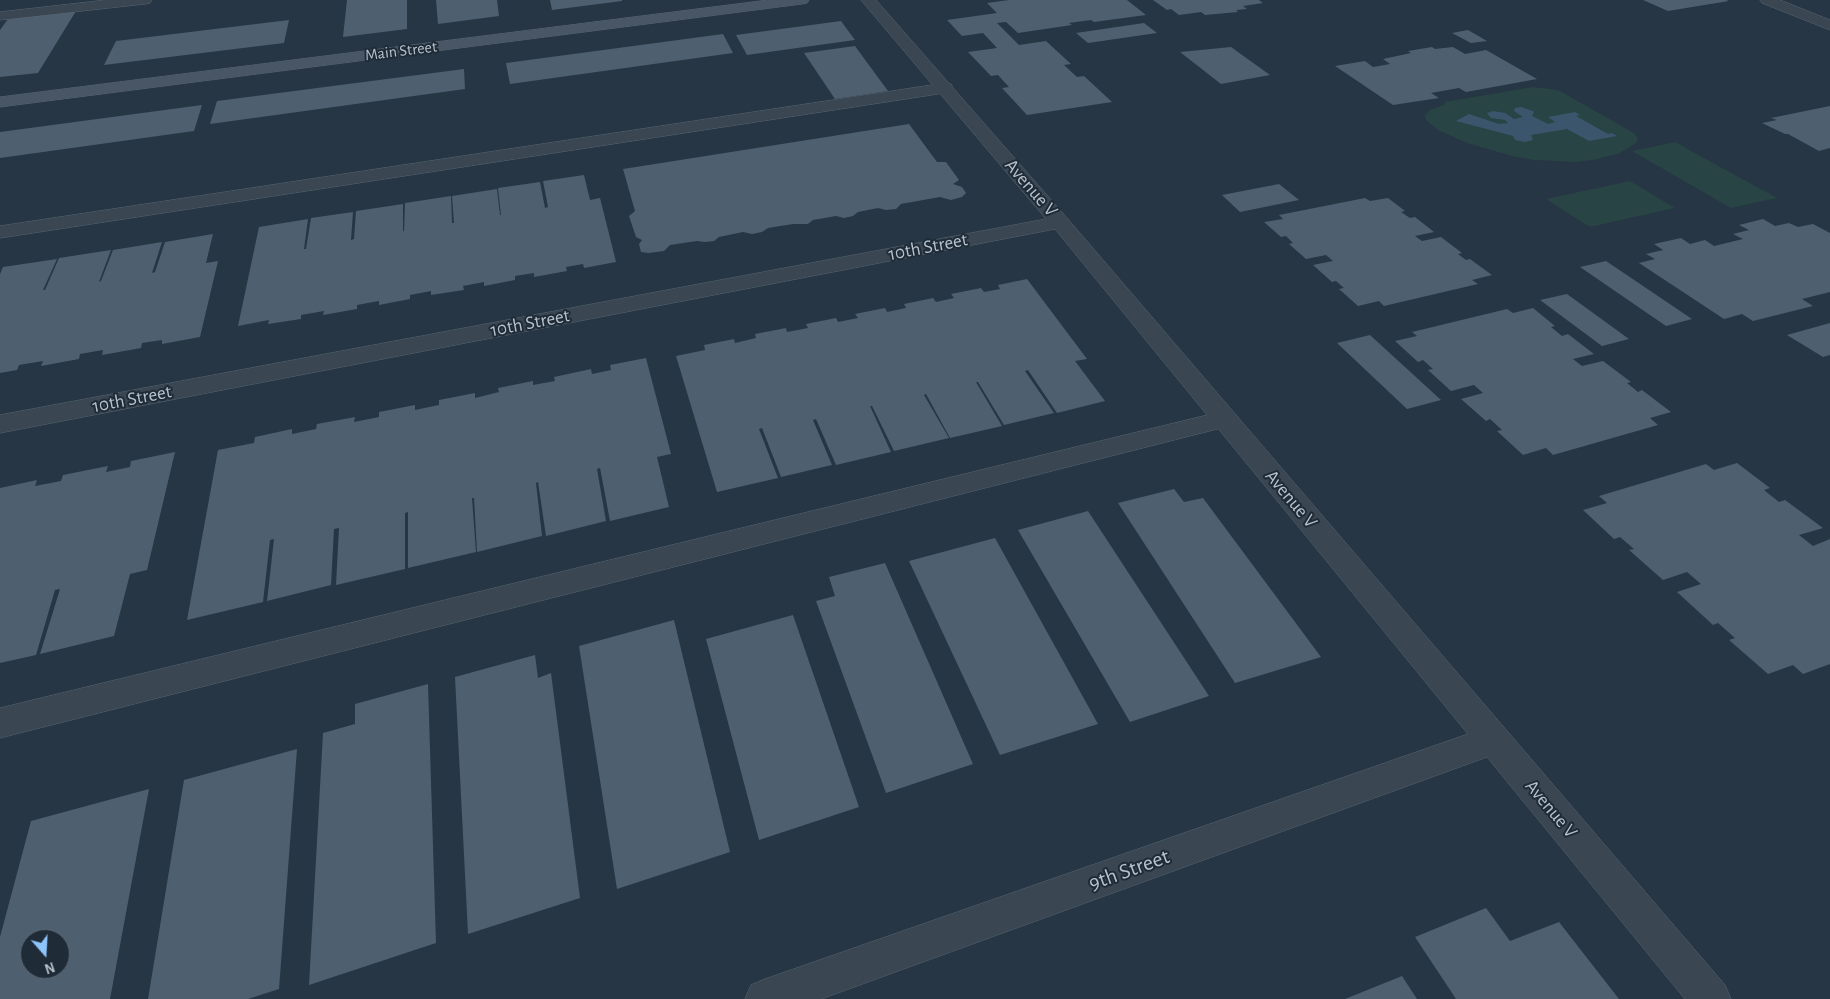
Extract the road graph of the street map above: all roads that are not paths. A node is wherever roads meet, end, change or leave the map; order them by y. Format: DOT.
graph roads {
  1 [pos="145,0"];
  2 [pos="802,0"];
  3 [pos="868,0"];
  4 [pos="1768,0"];
  5 [pos="0,16"];
  6 [pos="1830,25"];
  7 [pos="944,88"];
  8 [pos="0,102"];
  9 [pos="1060,222"];
  10 [pos="0,232"];
  11 [pos="1224,419"];
  12 [pos="0,424"];
  13 [pos="0,723"];
  14 [pos="1493,740"];
  15 [pos="765,999"];
  16 [pos="1711,999"];
  1 -- 5 [label="street"];
  2 -- 8 [label="street, Main Street"];
  3 -- 7 [label="street, Avenue V"];
  4 -- 6 [label="street"];
  7 -- 9 [label="street, Avenue V"];
  7 -- 10 [label="street"];
  9 -- 11 [label="street, Avenue V"];
  9 -- 12 [label="street, 10th Street"];
  11 -- 13 [label="street"];
  11 -- 14 [label="street, Avenue V"];
  14 -- 15 [label="street, 9th Street"];
  14 -- 16 [label="street, Avenue V"];
}
